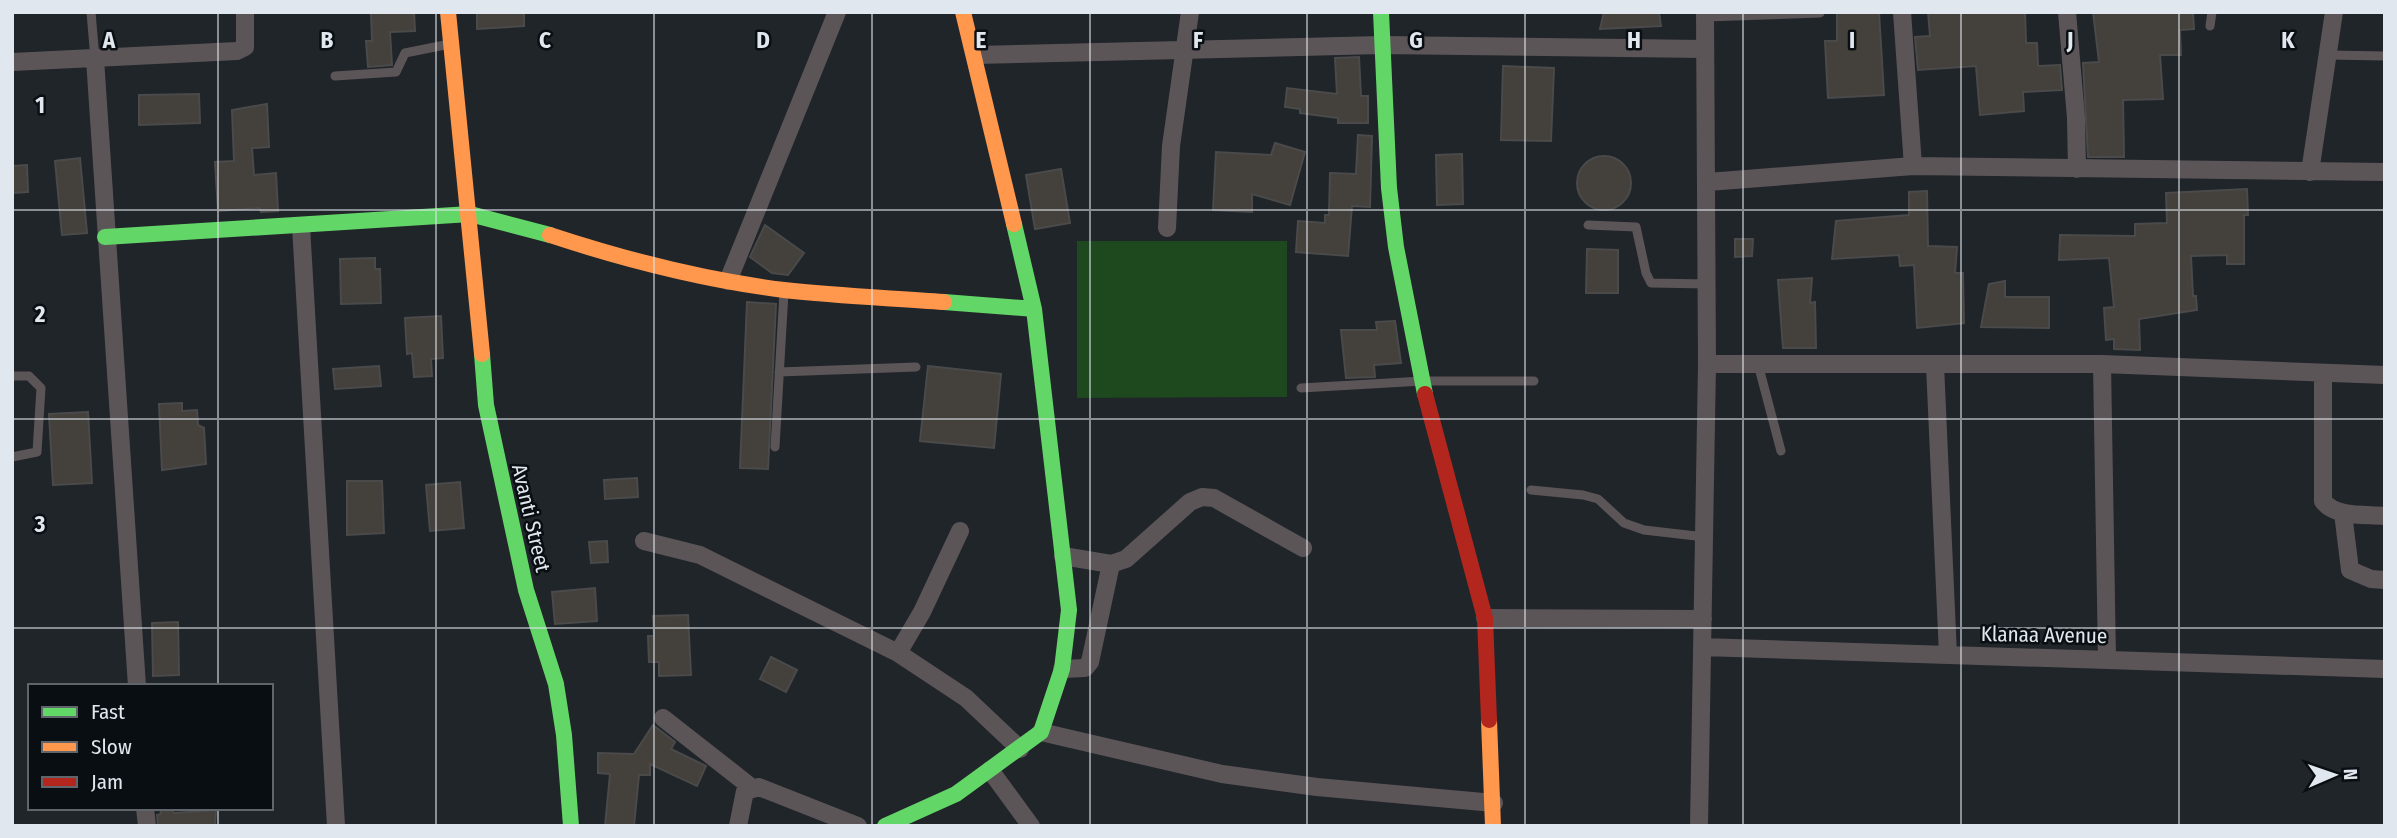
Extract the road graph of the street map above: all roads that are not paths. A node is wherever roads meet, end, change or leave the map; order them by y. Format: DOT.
graph roads {
  1 [pos="91,12"];
  2 [pos="245,12"];
  3 [pos="448,12"];
  4 [pos="837,12"];
  5 [pos="963,12"];
  6 [pos="1190,12"];
  7 [pos="1381,12"];
  8 [pos="1902,12"];
  9 [pos="2067,12"];
  10 [pos="2212,12"];
  11 [pos="2334,12"];
  12 [pos="1820,13"];
  13 [pos="1705,15"];
  14 [pos="2210,26"];
  15 [pos="452,44"];
  16 [pos="1381,45"];
  17 [pos="1184,47"];
  18 [pos="1704,49"];
  19 [pos="975,55"];
  20 [pos="2329,55"];
  21 [pos="2385,56"];
  22 [pos="95,59"];
  23 [pos="12,62"];
  24 [pos="335,76"];
  25 [pos="1913,166"];
  26 [pos="2077,169"];
  27 [pos="2310,172"];
  28 [pos="2385,172"];
  29 [pos="1708,182"];
  30 [pos="470,215"];
  31 [pos="1588,225"];
  32 [pos="302,226"];
  33 [pos="1167,228"];
  34 [pos="105,237"];
  35 [pos="728,281"];
  36 [pos="1708,284"];
  37 [pos="784,290"];
  38 [pos="1034,309"];
  39 [pos="1707,364"];
  40 [pos="1758,364"];
  41 [pos="2102,364"];
  42 [pos="1935,365"];
  43 [pos="916,367"];
  44 [pos="779,372"];
  45 [pos="2323,373"];
  46 [pos="2385,375"];
  47 [pos="12,376"];
  48 [pos="1423,381"];
  49 [pos="1534,381"];
  50 [pos="1301,388"];
  51 [pos="775,447"];
  52 [pos="1781,451"];
  53 [pos="12,457"];
  54 [pos="1531,490"];
  55 [pos="2343,513"];
  56 [pos="2385,516"];
  57 [pos="960,531"];
  58 [pos="1704,537"];
  59 [pos="644,541"];
  60 [pos="1303,548"];
  61 [pos="1063,556"];
  62 [pos="1111,564"];
  63 [pos="2385,580"];
  64 [pos="1485,618"];
  65 [pos="1703,619"];
  66 [pos="1703,647"];
  67 [pos="898,653"];
  68 [pos="1948,655"];
  69 [pos="2107,659"];
  70 [pos="1062,669"];
  71 [pos="2385,669"];
  72 [pos="137,684"];
  73 [pos="663,718"];
  74 [pos="1041,732"];
  75 [pos="1020,749"];
  76 [pos="990,770"];
  77 [pos="751,787"];
  78 [pos="1494,803"];
  79 [pos="336,826"];
  80 [pos="571,826"];
  81 [pos="738,826"];
  82 [pos="858,826"];
  83 [pos="885,826"];
  84 [pos="1031,826"];
  85 [pos="1493,826"];
  86 [pos="1699,826"];
  1 -- 22 [label="lane"];
  2 -- 22 [label="street"];
  3 -- 15 [label="street, Avanti Street"];
  4 -- 35 [label="street"];
  5 -- 19 [label="street"];
  6 -- 17 [label="street"];
  7 -- 16 [label="street"];
  8 -- 25 [label="street"];
  9 -- 26 [label="street"];
  10 -- 14 [label="lane"];
  11 -- 20 [label="street"];
  12 -- 13 [label="lane"];
  13 -- 18 [label="street"];
  15 -- 24 [label="lane"];
  15 -- 30 [label="street, Avanti Street"];
  16 -- 17 [label="street"];
  16 -- 18 [label="street"];
  16 -- 48 [label="street"];
  17 -- 19 [label="street"];
  17 -- 33 [label="street"];
  18 -- 29 [label="street"];
  19 -- 38 [label="street"];
  20 -- 21 [label="lane"];
  20 -- 27 [label="street"];
  22 -- 23 [label="street"];
  22 -- 34 [label="street"];
  25 -- 26 [label="street"];
  25 -- 29 [label="street"];
  26 -- 27 [label="street"];
  27 -- 28 [label="street"];
  29 -- 36 [label="street"];
  30 -- 32 [label="street"];
  30 -- 35 [label="street"];
  30 -- 80 [label="street, Avanti Street"];
  31 -- 36 [label="lane"];
  32 -- 34 [label="street"];
  32 -- 79 [label="street"];
  34 -- 72 [label="street"];
  35 -- 37 [label="street"];
  36 -- 39 [label="street"];
  37 -- 38 [label="street"];
  37 -- 44 [label="lane"];
  38 -- 61 [label="street"];
  39 -- 40 [label="street"];
  39 -- 58 [label="street"];
  40 -- 42 [label="street"];
  40 -- 52 [label="lane"];
  41 -- 42 [label="street"];
  41 -- 45 [label="street"];
  41 -- 69 [label="street"];
  42 -- 68 [label="street"];
  43 -- 44 [label="lane"];
  44 -- 51 [label="lane"];
  45 -- 46 [label="street"];
  45 -- 55 [label="street"];
  47 -- 53 [label="lane"];
  48 -- 49 [label="lane"];
  48 -- 50 [label="lane"];
  48 -- 64 [label="street"];
  54 -- 58 [label="lane"];
  55 -- 56 [label="street"];
  55 -- 63 [label="street"];
  57 -- 67 [label="street"];
  58 -- 65 [label="street"];
  59 -- 67 [label="street"];
  60 -- 62 [label="street"];
  61 -- 62 [label="street"];
  61 -- 70 [label="street"];
  62 -- 70 [label="street"];
  64 -- 65 [label="street"];
  64 -- 78 [label="street"];
  65 -- 66 [label="street"];
  66 -- 68 [label="street, Klanaa Avenue"];
  66 -- 86 [label="street"];
  67 -- 75 [label="street"];
  68 -- 69 [label="street, Klanaa Avenue"];
  69 -- 71 [label="street, Klanaa Avenue"];
  70 -- 74 [label="street"];
  73 -- 77 [label="street"];
  74 -- 75 [label="street"];
  74 -- 78 [label="street"];
  75 -- 76 [label="street"];
  76 -- 83 [label="street"];
  76 -- 84 [label="street"];
  77 -- 81 [label="street"];
  77 -- 82 [label="street"];
  78 -- 85 [label="street"];
}
